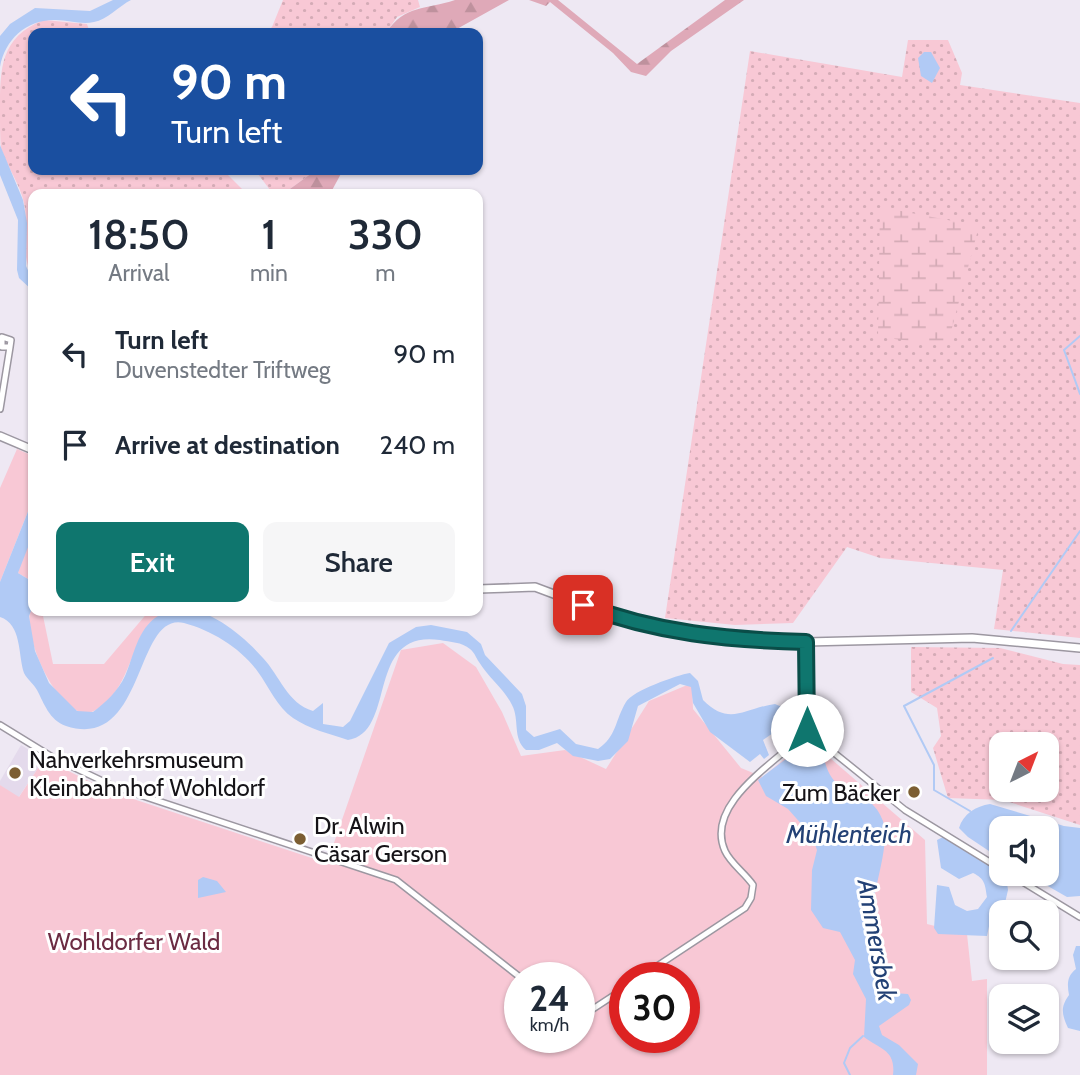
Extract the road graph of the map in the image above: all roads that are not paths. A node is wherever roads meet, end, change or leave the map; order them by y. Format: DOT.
graph roads {
  1 [pos="10,347"];
  2 [pos="0,409"];
  3 [pos="0,436"];
  4 [pos="28,448"];
  5 [pos="483,589"];
  6 [pos="806,642"];
  7 [pos="1080,648"];
  8 [pos="0,725"];
  9 [pos="807,730"];
  10 [pos="989,862"];
  11 [pos="1029,886"];
  12 [pos="1080,917"];
  13 [pos="663,962"];
  14 [pos="504,965"];
  1 -- 2 [label="street"];
  3 -- 4 [label="street"];
  5 -- 6 [label="street"];
  6 -- 7 [label="street"];
  6 -- 9 [label="street"];
  8 -- 14 [label="street"];
  9 -- 10 [label="street"];
  9 -- 13 [label="street"];
  11 -- 12 [label="street"];
}
